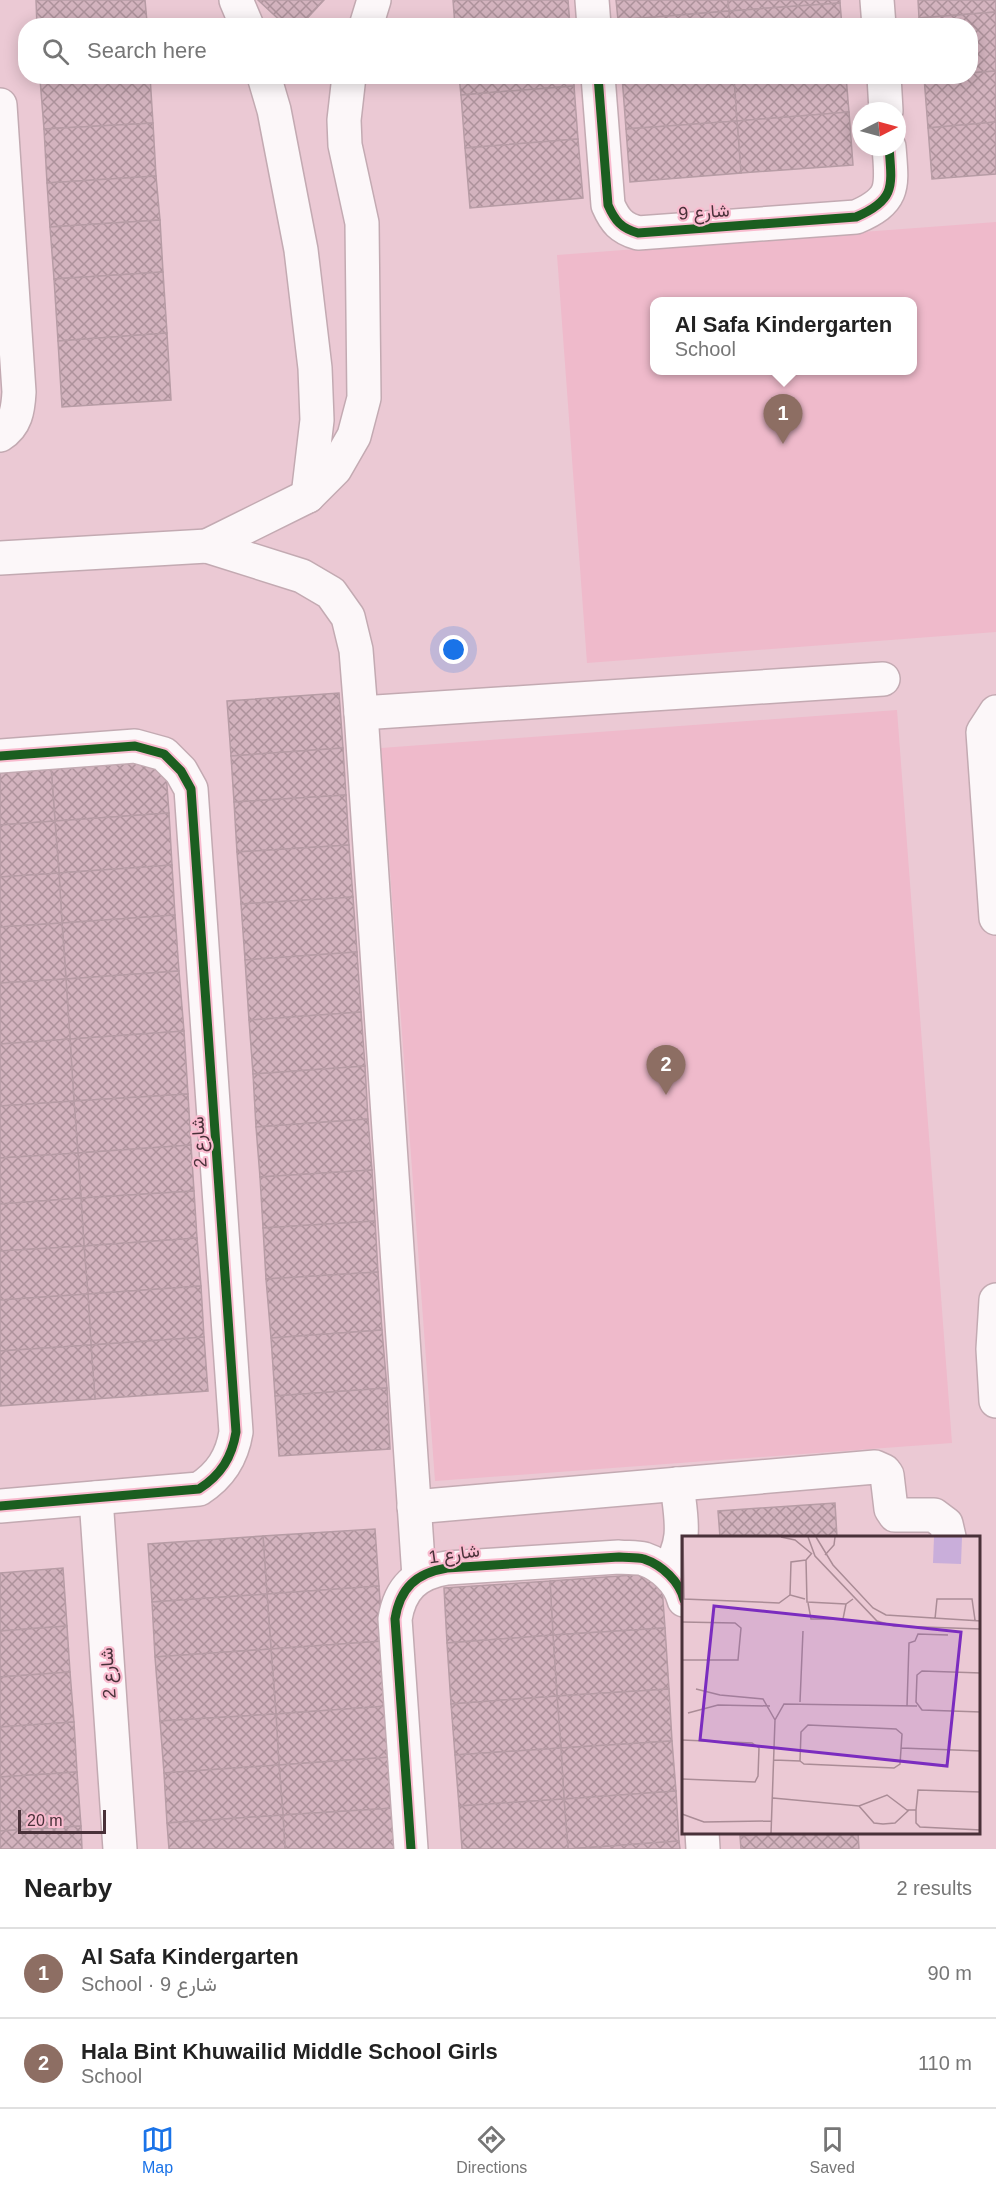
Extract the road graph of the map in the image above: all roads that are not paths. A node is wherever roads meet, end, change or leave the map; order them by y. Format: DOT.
graph roads {
  1 [pos="236,0"];
  2 [pos="374,0"];
  3 [pos="592,0"];
  4 [pos="877,0"];
  5 [pos="244,18"];
  6 [pos="368,18"];
  7 [pos="593,18"];
  8 [pos="878,18"];
  9 [pos="266,84"];
  10 [pos="348,84"];
  11 [pos="599,84"];
  12 [pos="884,84"];
  13 [pos="885,102"];
  14 [pos="0,105"];
  15 [pos="890,156"];
  16 [pos="0,435"];
  17 [pos="308,496"];
  18 [pos="207,546"];
  19 [pos="0,558"];
  20 [pos="883,679"];
  21 [pos="996,712"];
  22 [pos="361,714"];
  23 [pos="0,756"];
  24 [pos="996,918"];
  25 [pos="996,1300"];
  26 [pos="996,1389"];
  27 [pos="677,1484"];
  28 [pos="96,1498"];
  29 [pos="0,1506"];
  30 [pos="414,1507"];
  31 [pos="949,1536"];
  32 [pos="667,1572"];
  33 [pos="419,1577"];
  34 [pos="682,1593"];
  35 [pos="702,1834"];
  36 [pos="120,1849"];
  37 [pos="411,1849"];
  38 [pos="703,1849"];
  1 -- 5 [label="street"];
  2 -- 6 [label="street"];
  3 -- 7 [label="street"];
  4 -- 8 [label="street"];
  9 -- 17 [label="street"];
  10 -- 17 [label="street"];
  11 -- 15 [label="street, شارع 9"];
  12 -- 13 [label="street"];
  14 -- 16 [label="street"];
  17 -- 18 [label="street"];
  18 -- 19 [label="street"];
  18 -- 22 [label="street"];
  20 -- 22 [label="street"];
  21 -- 24 [label="street"];
  22 -- 30 [label="street"];
  23 -- 28 [label="street, شارع 2"];
  25 -- 26 [label="street"];
  27 -- 30 [label="street"];
  27 -- 31 [label="street"];
  27 -- 32 [label="street"];
  28 -- 29 [label="street, شارع 2"];
  28 -- 36 [label="street, شارع 2"];
  30 -- 33 [label="street"];
  32 -- 33 [label="street, شارع 1"];
  32 -- 34 [label="street"];
  33 -- 37 [label="street, شارع 1"];
  35 -- 38 [label="street"];
}
